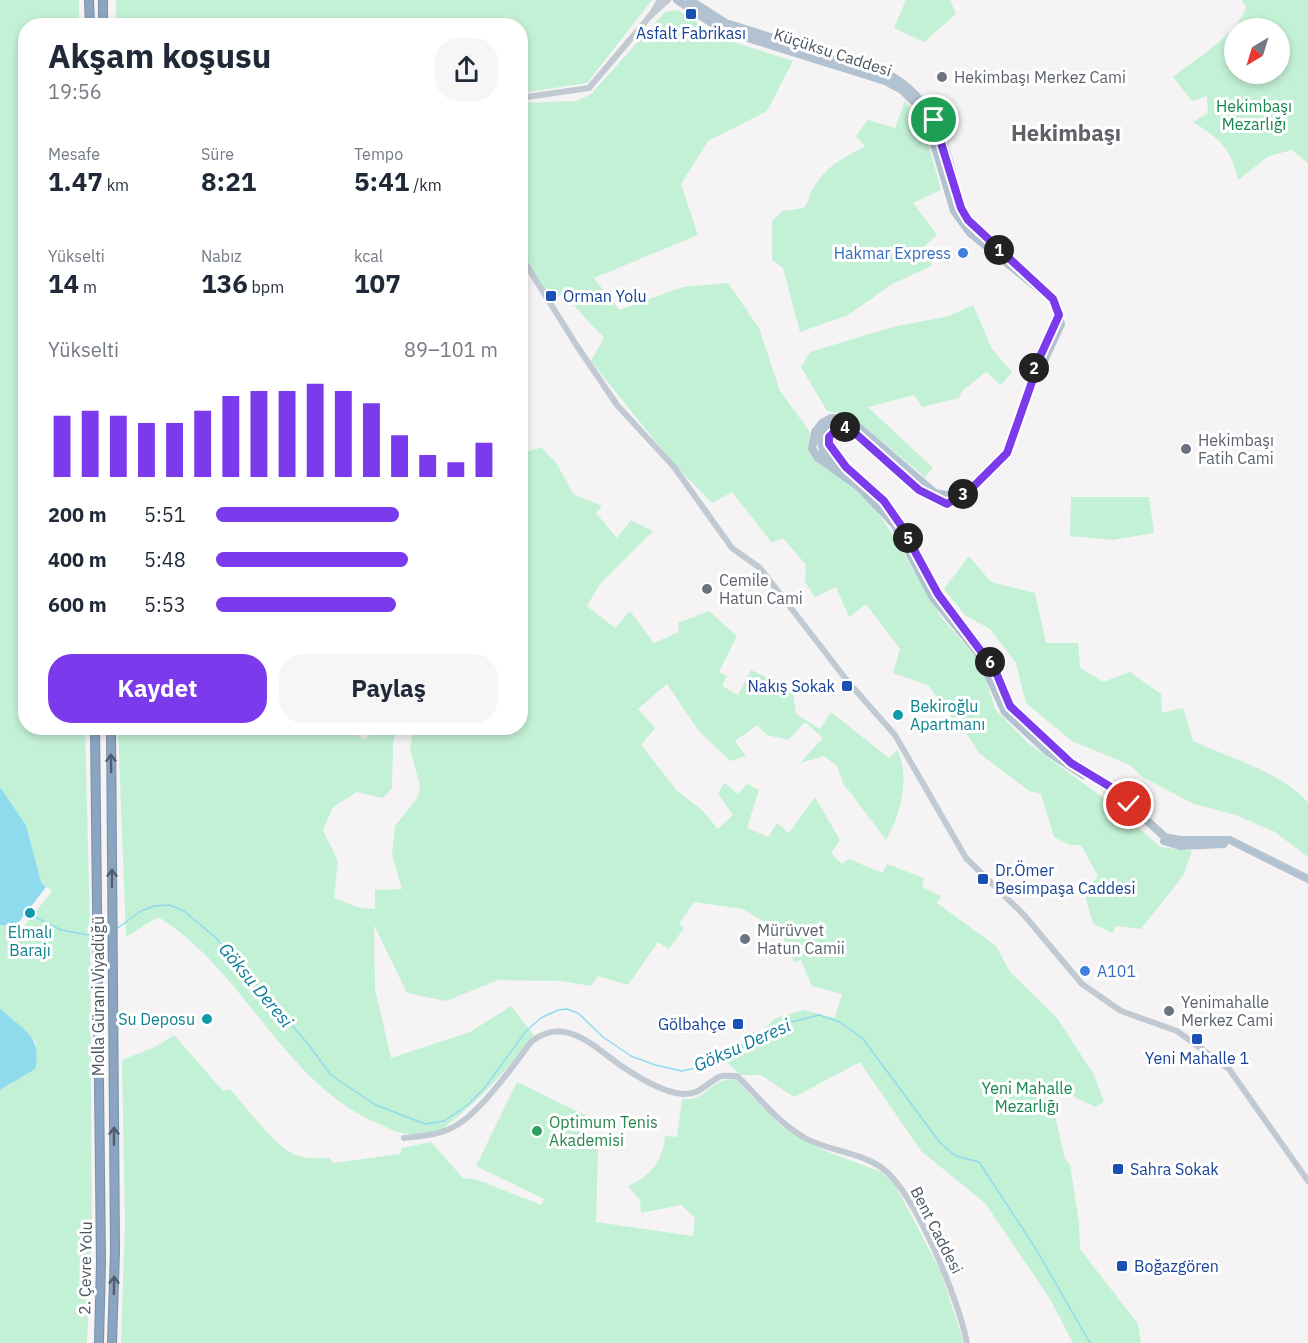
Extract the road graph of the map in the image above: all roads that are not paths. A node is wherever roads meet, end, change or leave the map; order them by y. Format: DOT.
graph roads {
  1 [pos="89,0"];
  2 [pos="103,0"];
  3 [pos="658,0"];
  4 [pos="668,0"];
  5 [pos="684,1"];
  6 [pos="656,9"];
  7 [pos="90,18"];
  8 [pos="104,18"];
  9 [pos="788,47"];
  10 [pos="528,97"];
  11 [pos="528,268"];
  12 [pos="958,497"];
  13 [pos="95,735"];
  14 [pos="111,735"];
  15 [pos="1308,881"];
  16 [pos="404,1138"];
  17 [pos="1308,1181"];
  18 [pos="100,1193"];
  19 [pos="114,1195"];
  20 [pos="99,1343"];
  21 [pos="112,1343"];
  22 [pos="967,1343"];
  1 -- 7 [label="highway"];
  2 -- 8 [label="highway"];
  3 -- 6 [label="street"];
  4 -- 6 [label="street"];
  5 -- 6 [label="street"];
  5 -- 9 [label="main road, Küçüksu Caddesi"];
  5 -- 9 [label="main road, Küçüksu Caddesi"];
  6 -- 10 [label="street"];
  9 -- 12 [label="main road, Küçüksu Caddesi"];
  11 -- 17 [label="street"];
  12 -- 15 [label="main road"];
  12 -- 15 [label="main road"];
  13 -- 18 [label="highway, Molla Gürani Viyadüğü"];
  19 -- 14 [label="highway, Molla Gürani Viyadüğü, one-way"];
  16 -- 22 [label="street, Bent Caddesi"];
  18 -- 20 [label="highway, 2. Çevre Yolu"];
  21 -- 19 [label="highway, 2. Çevre Yolu, one-way"];
}
